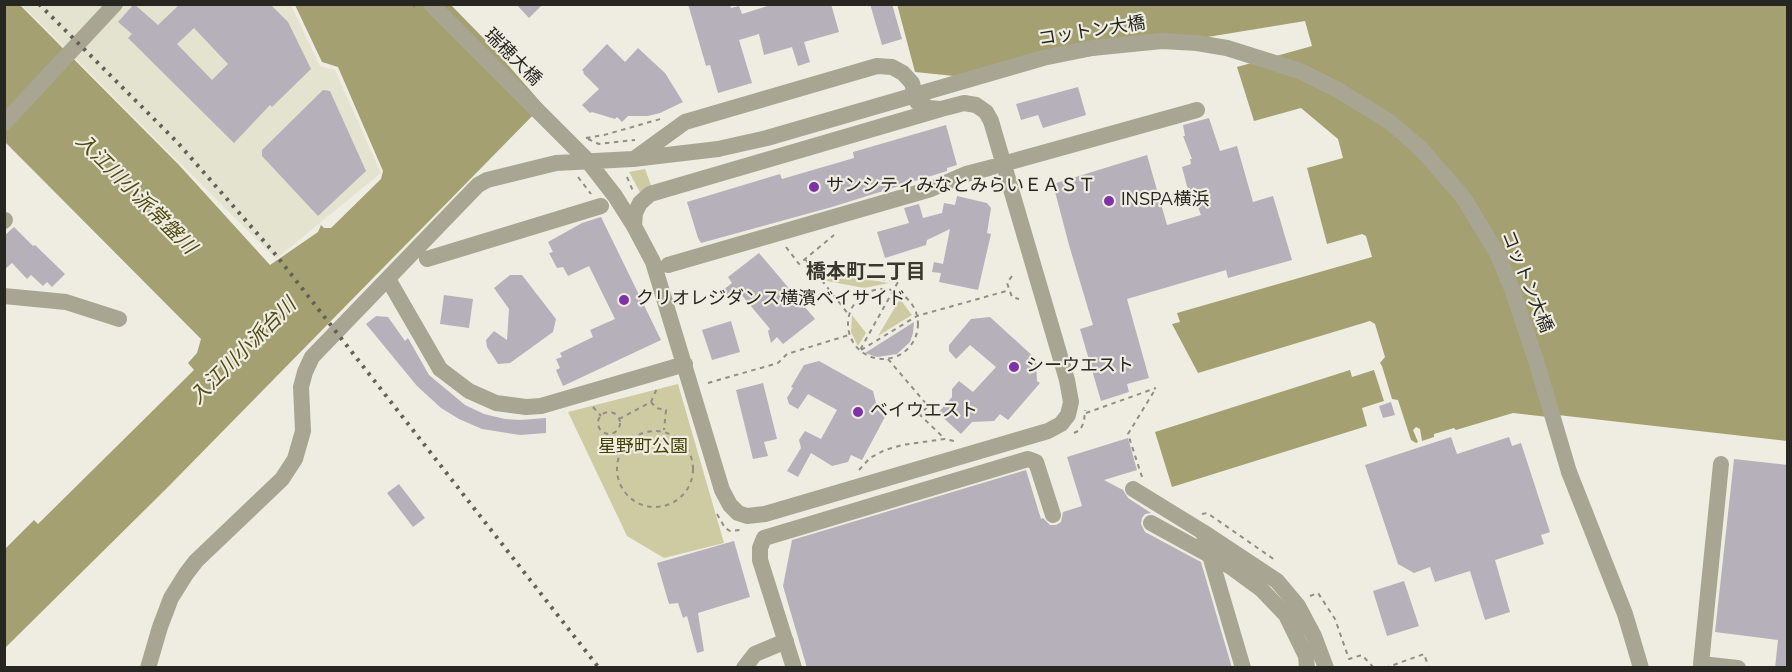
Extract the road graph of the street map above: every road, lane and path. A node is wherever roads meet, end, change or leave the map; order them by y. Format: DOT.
graph roads {
  1 [pos="115,4"];
  2 [pos="412,4"];
  3 [pos="425,9"];
  4 [pos="917,102"];
  5 [pos="941,110"];
  6 [pos="1197,110"];
  7 [pos="902,121"];
  8 [pos="4,123"];
  9 [pos="637,139"];
  10 [pos="602,144"];
  11 [pos="603,152"];
  12 [pos="633,159"];
  13 [pos="1011,162"];
  14 [pos="581,166"];
  15 [pos="993,167"];
  16 [pos="627,177"];
  17 [pos="636,198"];
  18 [pos="601,206"];
  19 [pos="634,226"];
  20 [pos="774,234"];
  21 [pos="834,235"];
  22 [pos="427,259"];
  23 [pos="805,259"];
  24 [pos="668,265"];
  25 [pos="810,265"];
  26 [pos="1012,276"];
  27 [pos="388,279"];
  28 [pos="894,290"];
  29 [pos="1010,290"];
  30 [pos="4,296"];
  31 [pos="1018,299"];
  32 [pos="849,315"];
  33 [pos="917,316"];
  34 [pos="119,319"];
  35 [pos="849,335"];
  36 [pos="860,350"];
  37 [pos="888,359"];
  38 [pos="685,364"];
  39 [pos="659,371"];
  40 [pos="704,377"];
  41 [pos="1156,388"];
  42 [pos="651,402"];
  43 [pos="619,419"];
  44 [pos="664,431"];
  45 [pos="1073,433"];
  46 [pos="945,439"];
  47 [pos="960,442"];
  48 [pos="966,444"];
  49 [pos="955,447"];
  50 [pos="1721,464"];
  51 [pos="857,475"];
  52 [pos="1133,489"];
  53 [pos="1053,515"];
  54 [pos="1151,523"];
  55 [pos="1203,532"];
  56 [pos="786,641"];
  57 [pos="148,668"];
  58 [pos="744,668"];
  59 [pos="794,668"];
  60 [pos="1243,668"];
  61 [pos="1307,668"];
  62 [pos="1326,668"];
  63 [pos="1385,668"];
  64 [pos="1429,668"];
  65 [pos="1641,668"];
  66 [pos="1738,668"];
  1 -- 8 [label="street"];
  2 -- 3 [label="path"];
  3 -- 14 [label="street, 瑞穂大橋"];
  4 -- 5 [label="street"];
  4 -- 7 [label="street"];
  4 -- 12 [label="street"];
  5 -- 7 [label="street"];
  5 -- 38 [label="street, 瑞穂大橋"];
  6 -- 13 [label="street"];
  7 -- 19 [label="street"];
  9 -- 10 [label="path"];
  10 -- 10 [label="path"];
  10 -- 11 [label="path"];
  12 -- 14 [label="street, コットン大橋"];
  12 -- 65 [label="street, コットン大橋, bridge"];
  14 -- 18 [label="path"];
  14 -- 19 [label="street, 瑞穂大橋"];
  14 -- 27 [label="street, コットン大橋"];
  15 -- 20 [label="street"];
  16 -- 17 [label="path"];
  18 -- 22 [label="street"];
  19 -- 38 [label="street, 瑞穂大橋"];
  20 -- 23 [label="path"];
  20 -- 24 [label="street"];
  21 -- 23 [label="path"];
  23 -- 25 [label="path"];
  25 -- 28 [label="path"];
  25 -- 32 [label="path"];
  26 -- 29 [label="path"];
  27 -- 39 [label="street"];
  27 -- 57 [label="street, コットン大橋"];
  28 -- 32 [label="path"];
  28 -- 33 [label="path"];
  28 -- 36 [label="path"];
  29 -- 31 [label="path"];
  29 -- 33 [label="path"];
  30 -- 34 [label="street"];
  32 -- 35 [label="path"];
  33 -- 36 [label="path"];
  33 -- 37 [label="path"];
  35 -- 36 [label="path"];
  35 -- 40 [label="path"];
  36 -- 37 [label="path"];
  37 -- 46 [label="path"];
  38 -- 39 [label="street"];
  39 -- 42 [label="path"];
  41 -- 45 [label="path"];
  42 -- 43 [label="path"];
  42 -- 44 [label="path"];
  43 -- 43 [label="path"];
  44 -- 44 [label="path"];
  46 -- 47 [label="path"];
  46 -- 51 [label="path"];
  48 -- 49 [label="path"];
  50 -- 66 [label="street"];
  52 -- 55 [label="street"];
  53 -- 56 [label="street"];
  54 -- 61 [label="street, bridge"];
  55 -- 60 [label="street"];
  55 -- 62 [label="street"];
  56 -- 58 [label="street"];
  56 -- 59 [label="street"];
  63 -- 64 [label="path"];
}
